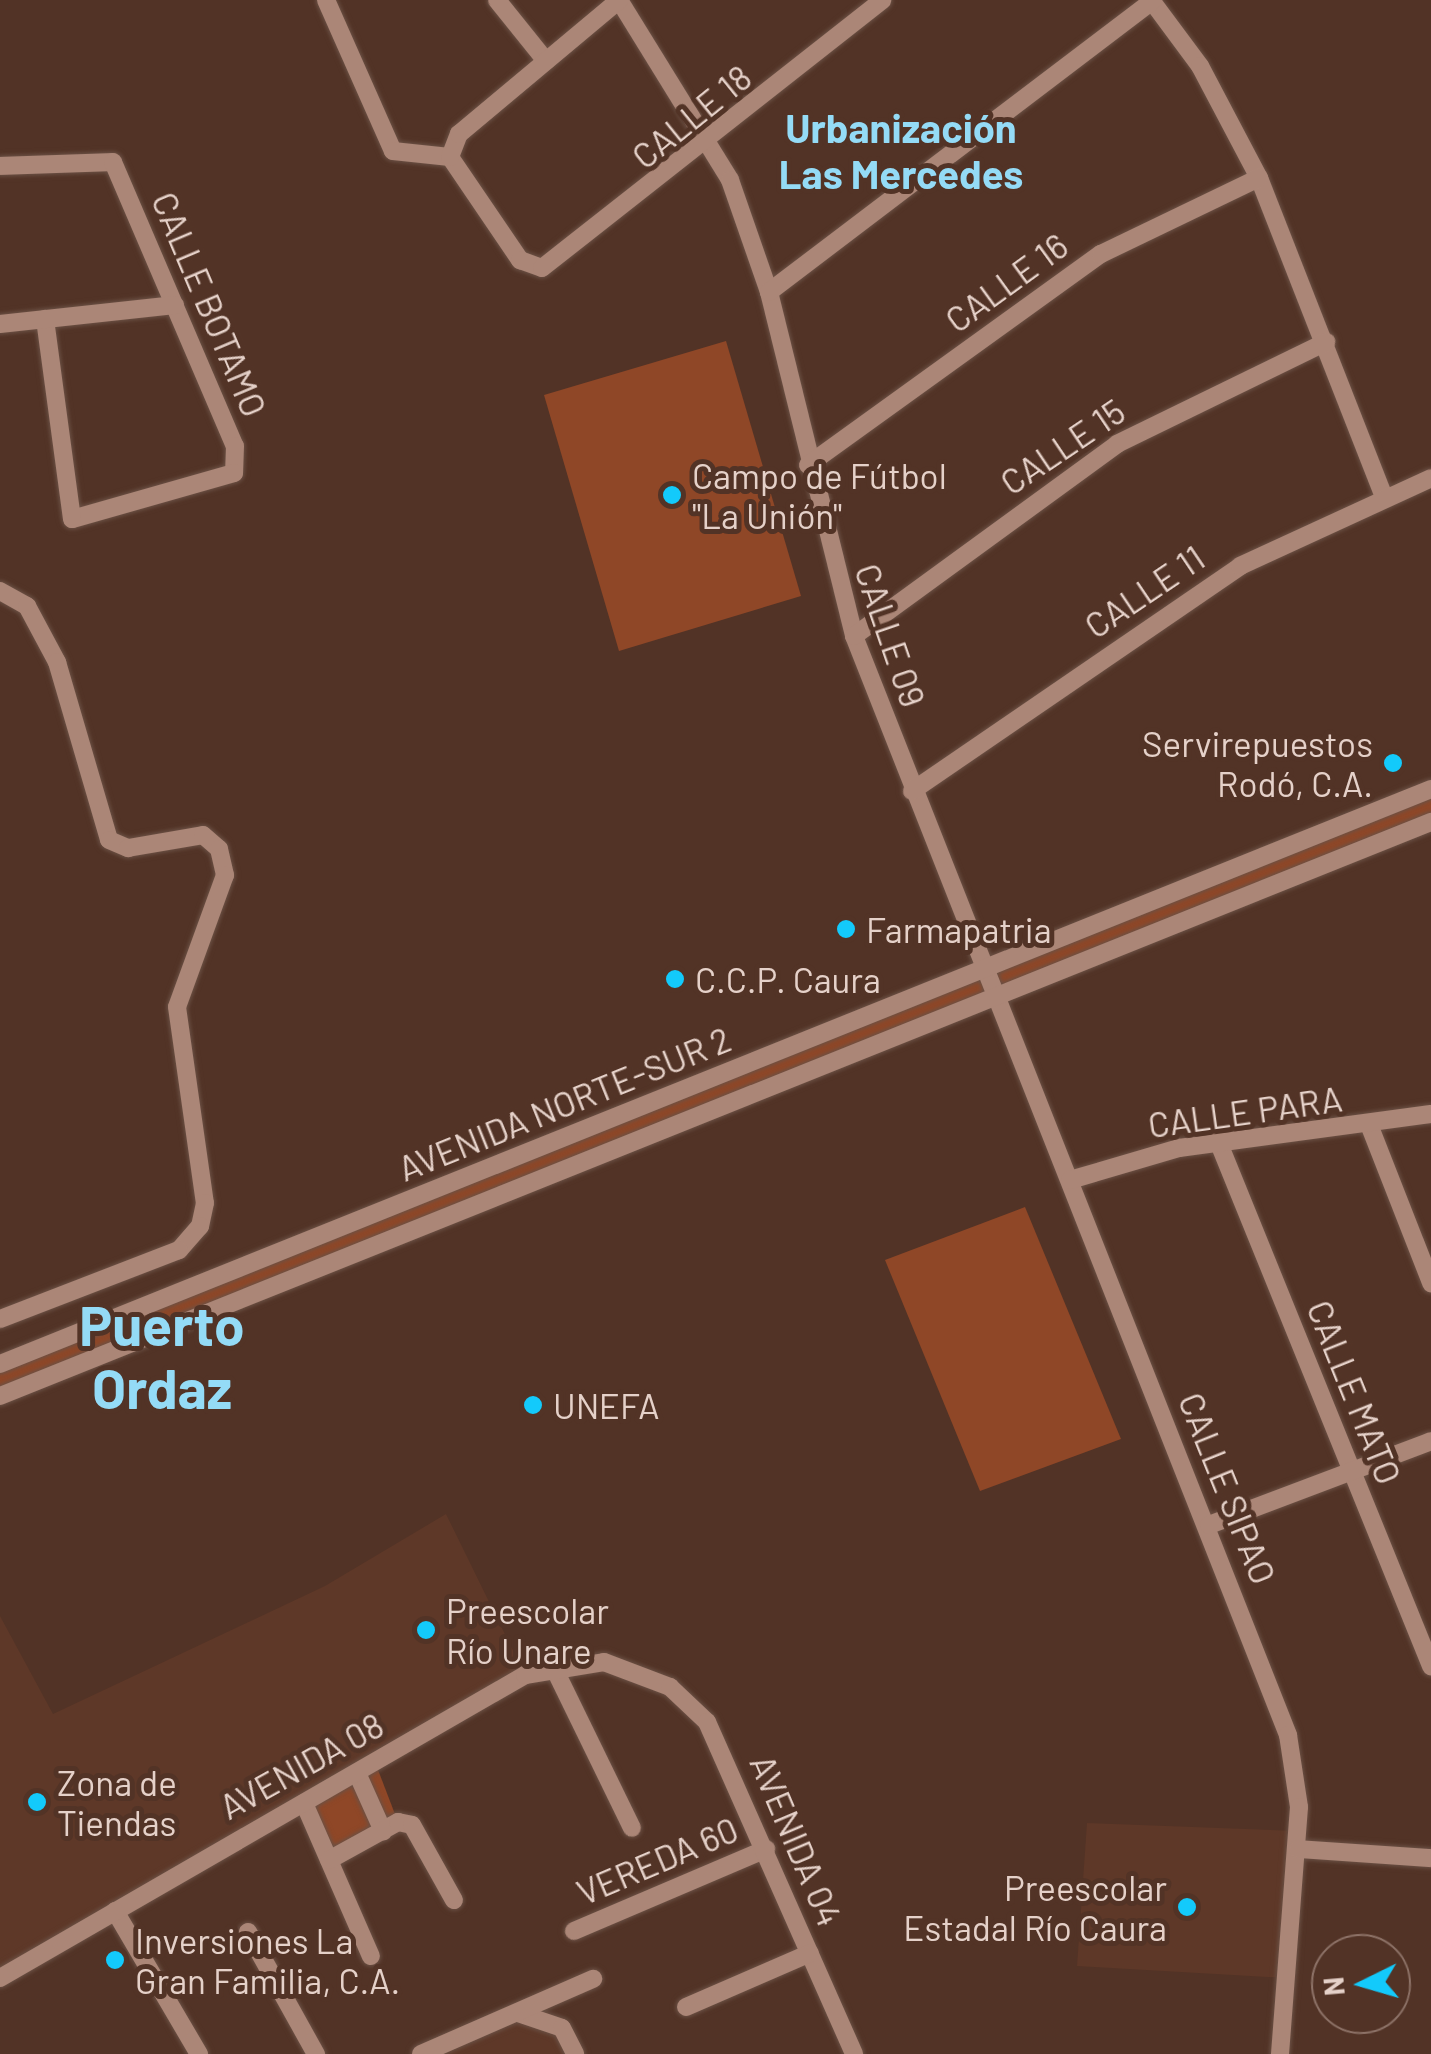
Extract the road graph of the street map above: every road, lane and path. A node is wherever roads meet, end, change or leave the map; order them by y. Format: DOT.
graph roads {
  1 [pos="326,0"];
  2 [pos="497,0"];
  3 [pos="619,0"];
  4 [pos="882,0"];
  5 [pos="1151,0"];
  6 [pos="546,61"];
  7 [pos="712,142"];
  8 [pos="450,157"];
  9 [pos="0,166"];
  10 [pos="1259,178"];
  11 [pos="769,292"];
  12 [pos="175,305"];
  13 [pos="45,319"];
  14 [pos="0,324"];
  15 [pos="1326,342"];
  16 [pos="808,465"];
  17 [pos="1431,478"];
  18 [pos="1384,496"];
  19 [pos="0,591"];
  20 [pos="854,636"];
  21 [pos="1431,788"];
  22 [pos="912,791"];
  23 [pos="1431,822"];
  24 [pos="985,969"];
  25 [pos="995,994"];
  26 [pos="1431,1114"];
  27 [pos="1370,1127"];
  28 [pos="1218,1142"];
  29 [pos="1070,1180"];
  30 [pos="1431,1282"];
  31 [pos="0,1318"];
  32 [pos="0,1364"];
  33 [pos="0,1396"];
  34 [pos="1431,1442"];
  35 [pos="1351,1472"];
  36 [pos="1210,1526"];
  37 [pos="553,1666"];
  38 [pos="1431,1666"];
  39 [pos="650,1675"];
  40 [pos="357,1773"];
  41 [pos="304,1803"];
  42 [pos="391,1826"];
  43 [pos="632,1828"];
  44 [pos="766,1849"];
  45 [pos="1298,1849"];
  46 [pos="1431,1858"];
  47 [pos="329,1860"];
  48 [pos="454,1900"];
  49 [pos="115,1912"];
  50 [pos="574,1931"];
  51 [pos="248,1932"];
  52 [pos="810,1953"];
  53 [pos="371,1956"];
  54 [pos="0,1978"];
  55 [pos="593,1979"];
  56 [pos="686,2007"];
  57 [pos="517,2012"];
  58 [pos="199,2054"];
  59 [pos="316,2054"];
  60 [pos="421,2054"];
  61 [pos="575,2054"];
  62 [pos="854,2054"];
  63 [pos="1280,2054"];
  1 -- 8 [label="street"];
  2 -- 6 [label="street"];
  3 -- 6 [label="street"];
  3 -- 7 [label="street, CALLE 09"];
  4 -- 7 [label="street, CALLE 18"];
  5 -- 10 [label="street"];
  5 -- 11 [label="street"];
  6 -- 8 [label="street"];
  7 -- 8 [label="street, CALLE 18"];
  7 -- 11 [label="street, CALLE 09"];
  9 -- 12 [label="street, CALLE BOTAMO"];
  10 -- 15 [label="street"];
  10 -- 16 [label="street, CALLE 16"];
  11 -- 16 [label="street, CALLE 09"];
  12 -- 13 [label="street"];
  12 -- 13 [label="street, CALLE BOTAMO"];
  13 -- 14 [label="street"];
  15 -- 18 [label="street"];
  15 -- 20 [label="street, CALLE 15"];
  16 -- 20 [label="street, CALLE 09"];
  17 -- 18 [label="street, CALLE 11"];
  18 -- 22 [label="street, CALLE 11"];
  19 -- 31 [label="street"];
  20 -- 22 [label="street, CALLE 09"];
  21 -- 24 [label="street, AVENIDA NORTE-SUR 2"];
  22 -- 24 [label="street, CALLE 09"];
  23 -- 25 [label="street, AVENIDA NORTE-SUR 2"];
  24 -- 25 [label="street, CALLE SIPAO"];
  24 -- 32 [label="street, AVENIDA NORTE-SUR 2"];
  25 -- 29 [label="street, CALLE SIPAO"];
  25 -- 33 [label="street, AVENIDA NORTE-SUR 2"];
  26 -- 27 [label="street, CALLE PARA"];
  27 -- 28 [label="street, CALLE PARA"];
  27 -- 30 [label="street"];
  28 -- 29 [label="street, CALLE PARA"];
  28 -- 35 [label="street, CALLE MATO"];
  29 -- 36 [label="street, CALLE SIPAO"];
  34 -- 35 [label="street"];
  35 -- 36 [label="street"];
  35 -- 38 [label="street, CALLE MATO"];
  36 -- 45 [label="street, CALLE SIPAO"];
  37 -- 39 [label="street, AVENIDA 08"];
  37 -- 40 [label="street, AVENIDA 08"];
  37 -- 43 [label="street"];
  39 -- 44 [label="street, AVENIDA 04"];
  40 -- 41 [label="street, AVENIDA 08"];
  40 -- 42 [label="street"];
  41 -- 47 [label="street"];
  41 -- 49 [label="street, AVENIDA 08"];
  42 -- 47 [label="street"];
  42 -- 48 [label="street"];
  44 -- 50 [label="street, VEREDA 60"];
  44 -- 52 [label="street, AVENIDA 04"];
  45 -- 46 [label="street"];
  45 -- 63 [label="street, CALLE SIPAO"];
  47 -- 53 [label="street"];
  49 -- 54 [label="street, AVENIDA 08"];
  49 -- 58 [label="street"];
  51 -- 59 [label="street"];
  52 -- 56 [label="street"];
  52 -- 62 [label="street, AVENIDA 04"];
  55 -- 57 [label="street"];
  57 -- 60 [label="street"];
  57 -- 61 [label="street"];
}
